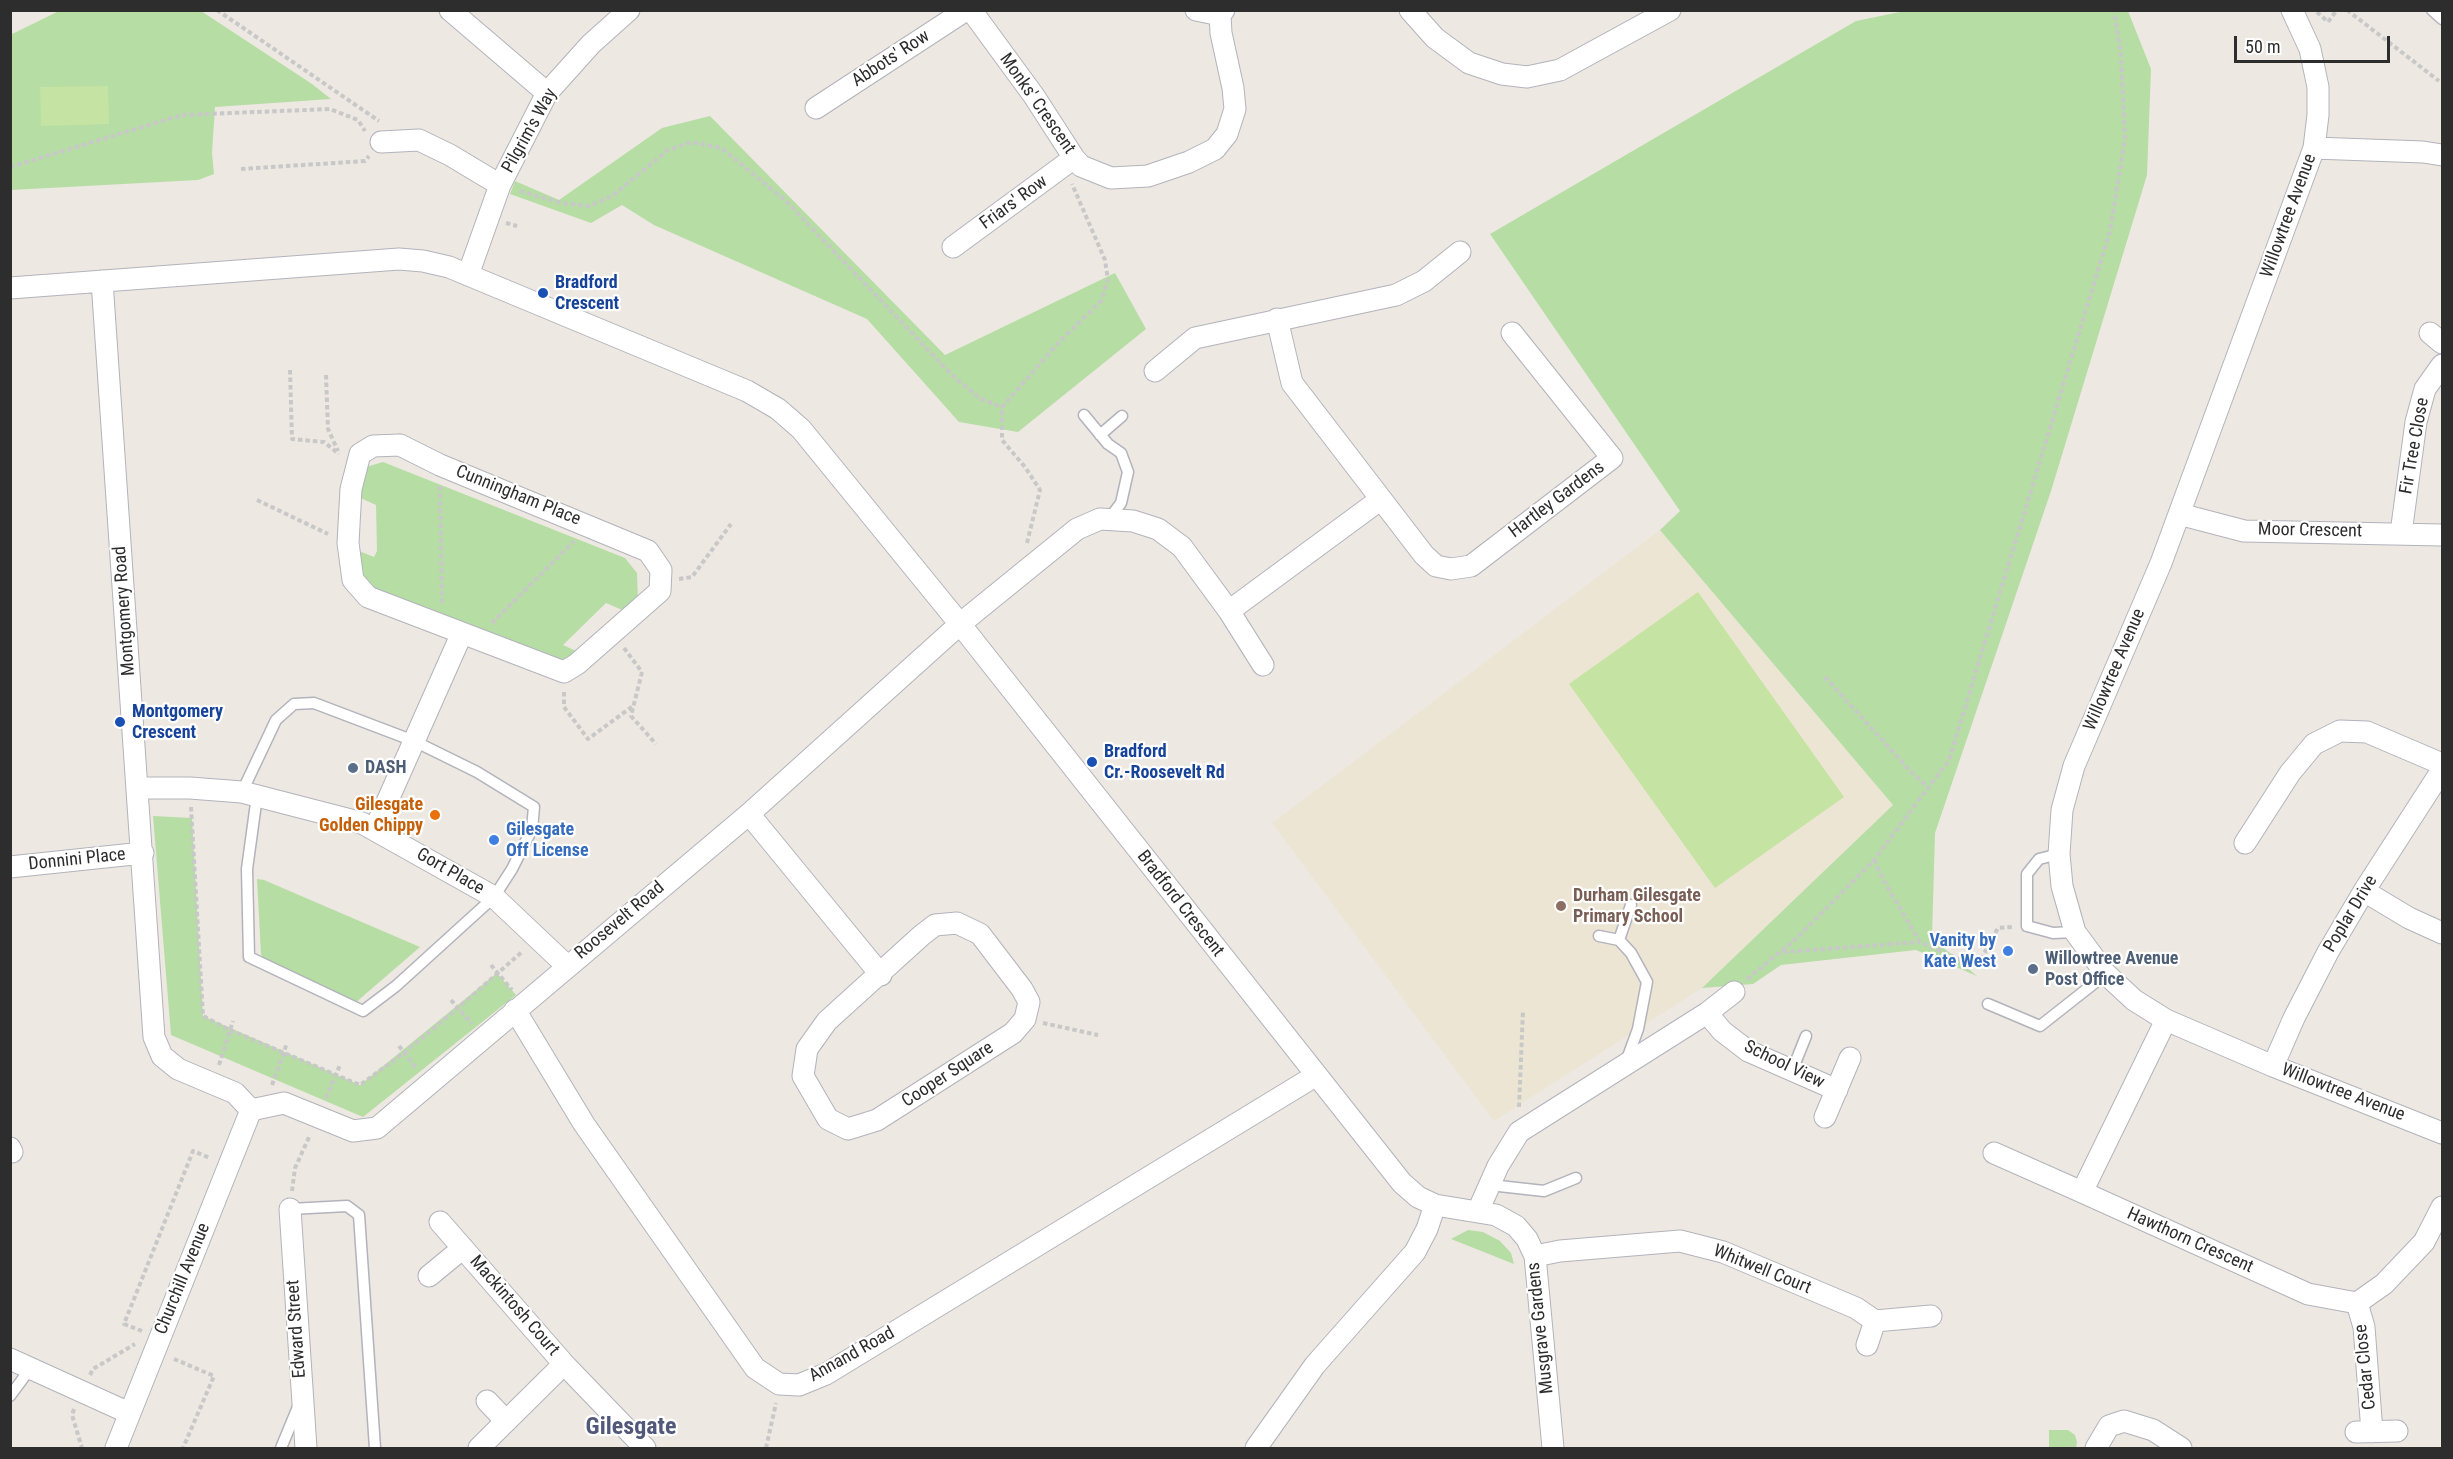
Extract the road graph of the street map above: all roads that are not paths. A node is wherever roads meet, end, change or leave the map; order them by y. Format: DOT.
graph roads {
  1 [pos="450,10"];
  2 [pos="629,10"];
  3 [pos="966,10"];
  4 [pos="971,10"];
  5 [pos="1196,10"];
  6 [pos="1410,10"];
  7 [pos="1670,10"];
  8 [pos="2432,10"];
  9 [pos="2294,11"];
  10 [pos="1222,13"];
  11 [pos="2442,19"];
  12 [pos="547,93"];
  13 [pos="816,108"];
  14 [pos="381,142"];
  15 [pos="2314,148"];
  16 [pos="2442,155"];
  17 [pos="1069,163"];
  18 [pos="500,185"];
  19 [pos="953,247"];
  20 [pos="1460,252"];
  21 [pos="468,275"];
  22 [pos="102,281"];
  23 [pos="10,288"];
  24 [pos="1277,319"];
  25 [pos="1512,333"];
  26 [pos="2442,365"];
  27 [pos="1155,371"];
  28 [pos="1084,415"];
  29 [pos="1122,416"];
  30 [pos="1100,435"];
  31 [pos="1382,499"];
  32 [pos="2180,514"];
  33 [pos="1109,519"];
  34 [pos="2401,533"];
  35 [pos="2442,535"];
  36 [pos="1229,611"];
  37 [pos="960,624"];
  38 [pos="460,633"];
  39 [pos="1263,665"];
  40 [pos="414,741"];
  41 [pos="2442,765"];
  42 [pos="2442,770"];
  43 [pos="137,788"];
  44 [pos="250,794"];
  45 [pos="749,813"];
  46 [pos="375,829"];
  47 [pos="2245,843"];
  48 [pos="143,853"];
  49 [pos="2059,854"];
  50 [pos="10,867"];
  51 [pos="2364,891"];
  52 [pos="494,897"];
  53 [pos="1631,905"];
  54 [pos="2075,932"];
  55 [pos="2442,933"];
  56 [pos="1599,936"];
  57 [pos="1619,940"];
  58 [pos="567,966"];
  59 [pos="2106,974"];
  60 [pos="881,975"];
  61 [pos="1734,992"];
  62 [pos="1988,1004"];
  63 [pos="519,1006"];
  64 [pos="1707,1013"];
  65 [pos="2166,1020"];
  66 [pos="1806,1036"];
  67 [pos="1850,1058"];
  68 [pos="1625,1065"];
  69 [pos="2273,1066"];
  70 [pos="1792,1071"];
  71 [pos="1315,1076"];
  72 [pos="1837,1090"];
  73 [pos="257,1107"];
  74 [pos="1825,1117"];
  75 [pos="2442,1132"];
  76 [pos="1994,1154"];
  77 [pos="1576,1178"];
  78 [pos="1402,1184"];
  79 [pos="1490,1185"];
  80 [pos="2082,1192"];
  81 [pos="1435,1205"];
  82 [pos="2442,1207"];
  83 [pos="290,1209"];
  84 [pos="1478,1211"];
  85 [pos="440,1222"];
  86 [pos="463,1248"];
  87 [pos="1535,1256"];
  88 [pos="429,1276"];
  89 [pos="2357,1303"];
  90 [pos="1932,1316"];
  91 [pos="1875,1321"];
  92 [pos="1867,1345"];
  93 [pos="10,1359"];
  94 [pos="564,1364"];
  95 [pos="30,1369"];
  96 [pos="10,1396"];
  97 [pos="302,1399"];
  98 [pos="487,1401"];
  99 [pos="129,1413"];
  100 [pos="505,1420"];
  101 [pos="2397,1431"];
  102 [pos="116,1449"];
  103 [pos="281,1449"];
  104 [pos="306,1449"];
  105 [pos="375,1449"];
  106 [pos="479,1449"];
  107 [pos="645,1449"];
  108 [pos="1256,1449"];
  109 [pos="1553,1449"];
  110 [pos="2096,1449"];
  111 [pos="2181,1449"];
  1 -- 12 [label="street"];
  2 -- 12 [label="street, Pilgrim's Way"];
  3 -- 13 [label="street, Abbots' Row"];
  4 -- 17 [label="street, Monks' Crescent"];
  5 -- 10 [label="street"];
  6 -- 7 [label="street"];
  8 -- 11 [label="lane"];
  9 -- 15 [label="street, Willowtree Avenue"];
  10 -- 17 [label="street, Monks' Crescent"];
  12 -- 18 [label="street, Pilgrim's Way"];
  14 -- 18 [label="street"];
  15 -- 16 [label="street"];
  15 -- 32 [label="street, Willowtree Avenue"];
  17 -- 19 [label="street, Friars' Row"];
  18 -- 21 [label="street, Pilgrim's Way"];
  20 -- 24 [label="street"];
  21 -- 22 [label="street, Bradford Crescent"];
  21 -- 37 [label="street, Bradford Crescent"];
  22 -- 23 [label="street, Bradford Crescent"];
  22 -- 43 [label="street, Montgomery Road"];
  24 -- 27 [label="street"];
  24 -- 31 [label="street, Hartley Gardens"];
  25 -- 31 [label="street, Hartley Gardens"];
  26 -- 34 [label="street, Fir Tree Close"];
  28 -- 30 [label="lane"];
  29 -- 30 [label="lane"];
  30 -- 33 [label="lane"];
  31 -- 36 [label="street"];
  32 -- 34 [label="street, Moor Crescent"];
  32 -- 49 [label="street, Willowtree Avenue"];
  33 -- 36 [label="street"];
  33 -- 37 [label="street"];
  34 -- 35 [label="street, Moor Crescent"];
  36 -- 39 [label="street"];
  37 -- 45 [label="street, Roosevelt Road"];
  37 -- 71 [label="street, Bradford Crescent"];
  38 -- 38 [label="street, Cunningham Place"];
  38 -- 40 [label="street"];
  40 -- 44 [label="lane"];
  40 -- 46 [label="street"];
  40 -- 52 [label="lane"];
  41 -- 47 [label="street"];
  42 -- 51 [label="street, Poplar Drive"];
  43 -- 44 [label="street, Gort Place"];
  43 -- 48 [label="street, Montgomery Road"];
  44 -- 46 [label="street, Gort Place"];
  44 -- 52 [label="lane"];
  45 -- 58 [label="street, Roosevelt Road"];
  45 -- 60 [label="street"];
  46 -- 52 [label="street, Gort Place"];
  48 -- 50 [label="street, Donnini Place"];
  48 -- 73 [label="street, Montgomery Road"];
  49 -- 54 [label="street, Willowtree Avenue"];
  49 -- 54 [label="lane"];
  51 -- 55 [label="street"];
  51 -- 69 [label="street, Poplar Drive"];
  52 -- 58 [label="street, Gort Place"];
  53 -- 57 [label="lane"];
  54 -- 59 [label="street, Willowtree Avenue"];
  56 -- 57 [label="lane"];
  57 -- 68 [label="lane"];
  58 -- 63 [label="street, Roosevelt Road"];
  59 -- 62 [label="lane"];
  59 -- 65 [label="street, Willowtree Avenue"];
  60 -- 60 [label="street, Cooper Square"];
  61 -- 64 [label="street"];
  63 -- 71 [label="street, Annand Road"];
  63 -- 73 [label="street, Roosevelt Road"];
  64 -- 68 [label="street"];
  64 -- 70 [label="street, School View"];
  65 -- 69 [label="street, Willowtree Avenue"];
  65 -- 80 [label="street"];
  66 -- 70 [label="lane"];
  67 -- 72 [label="street, School View"];
  68 -- 79 [label="street"];
  69 -- 75 [label="street, Willowtree Avenue"];
  70 -- 72 [label="street, School View"];
  71 -- 78 [label="street, Bradford Crescent"];
  72 -- 74 [label="street, School View"];
  73 -- 99 [label="street, Churchill Avenue"];
  76 -- 80 [label="street, Hawthorn Crescent"];
  77 -- 79 [label="lane"];
  78 -- 81 [label="street, Musgrave Gardens"];
  79 -- 84 [label="street"];
  80 -- 89 [label="street, Hawthorn Crescent"];
  81 -- 84 [label="street, Musgrave Gardens"];
  81 -- 108 [label="street"];
  82 -- 89 [label="street"];
  83 -- 97 [label="street, Edward Street"];
  83 -- 105 [label="lane"];
  84 -- 87 [label="street, Musgrave Gardens"];
  85 -- 86 [label="street, Mackintosh Court"];
  86 -- 88 [label="street, Mackintosh Court"];
  86 -- 94 [label="street, Mackintosh Court"];
  87 -- 91 [label="street, Whitwell Court"];
  87 -- 109 [label="street, Musgrave Gardens"];
  89 -- 101 [label="street, Cedar Close"];
  90 -- 91 [label="street"];
  91 -- 92 [label="street"];
  93 -- 95 [label="street"];
  94 -- 100 [label="street, Mackintosh Court"];
  94 -- 107 [label="street, Mackintosh Court"];
  95 -- 96 [label="lane"];
  95 -- 99 [label="street"];
  97 -- 103 [label="lane"];
  97 -- 104 [label="street, Edward Street"];
  98 -- 100 [label="street"];
  99 -- 102 [label="street, Churchill Avenue"];
  100 -- 106 [label="street, Mackintosh Court"];
  110 -- 111 [label="street"];
}
